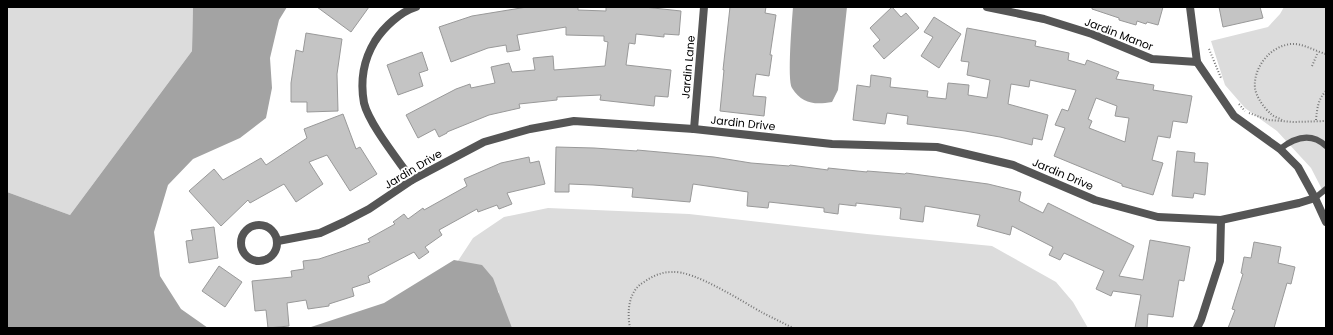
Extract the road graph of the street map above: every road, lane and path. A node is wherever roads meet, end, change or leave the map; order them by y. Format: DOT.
graph roads {
  1 [pos="416,7"];
  2 [pos="704,7"];
  3 [pos="986,7"];
  4 [pos="1190,7"];
  5 [pos="1209,49"];
  6 [pos="1318,52"];
  7 [pos="1326,54"];
  8 [pos="1197,62"];
  9 [pos="1312,66"];
  10 [pos="1222,82"];
  11 [pos="1326,91"];
  12 [pos="1238,103"];
  13 [pos="1316,120"];
  14 [pos="1283,121"];
  15 [pos="1326,121"];
  16 [pos="694,129"];
  17 [pos="1326,146"];
  18 [pos="1280,149"];
  19 [pos="412,180"];
  20 [pos="1326,189"];
  21 [pos="1315,198"];
  22 [pos="1221,220"];
  23 [pos="1326,222"];
  24 [pos="278,241"];
  25 [pos="630,328"];
  26 [pos="793,328"];
  27 [pos="1196,328"];
  1 -- 19 [label="street"];
  2 -- 16 [label="street, Jardin Lane"];
  3 -- 8 [label="street, Jardin Manor"];
  4 -- 8 [label="street"];
  5 -- 10 [label="path"];
  6 -- 7 [label="path"];
  6 -- 9 [label="path"];
  6 -- 14 [label="path"];
  8 -- 18 [label="street"];
  11 -- 13 [label="path"];
  12 -- 14 [label="path"];
  13 -- 14 [label="path"];
  13 -- 15 [label="path"];
  16 -- 19 [label="street, Jardin Drive"];
  16 -- 22 [label="street, Jardin Drive"];
  17 -- 18 [label="lane"];
  18 -- 21 [label="street"];
  19 -- 24 [label="street, Jardin Drive"];
  20 -- 21 [label="lane"];
  21 -- 22 [label="street, Jardin Drive"];
  21 -- 23 [label="street"];
  22 -- 27 [label="street"];
  24 -- 24 [label="street"];
  25 -- 26 [label="path"];
}
